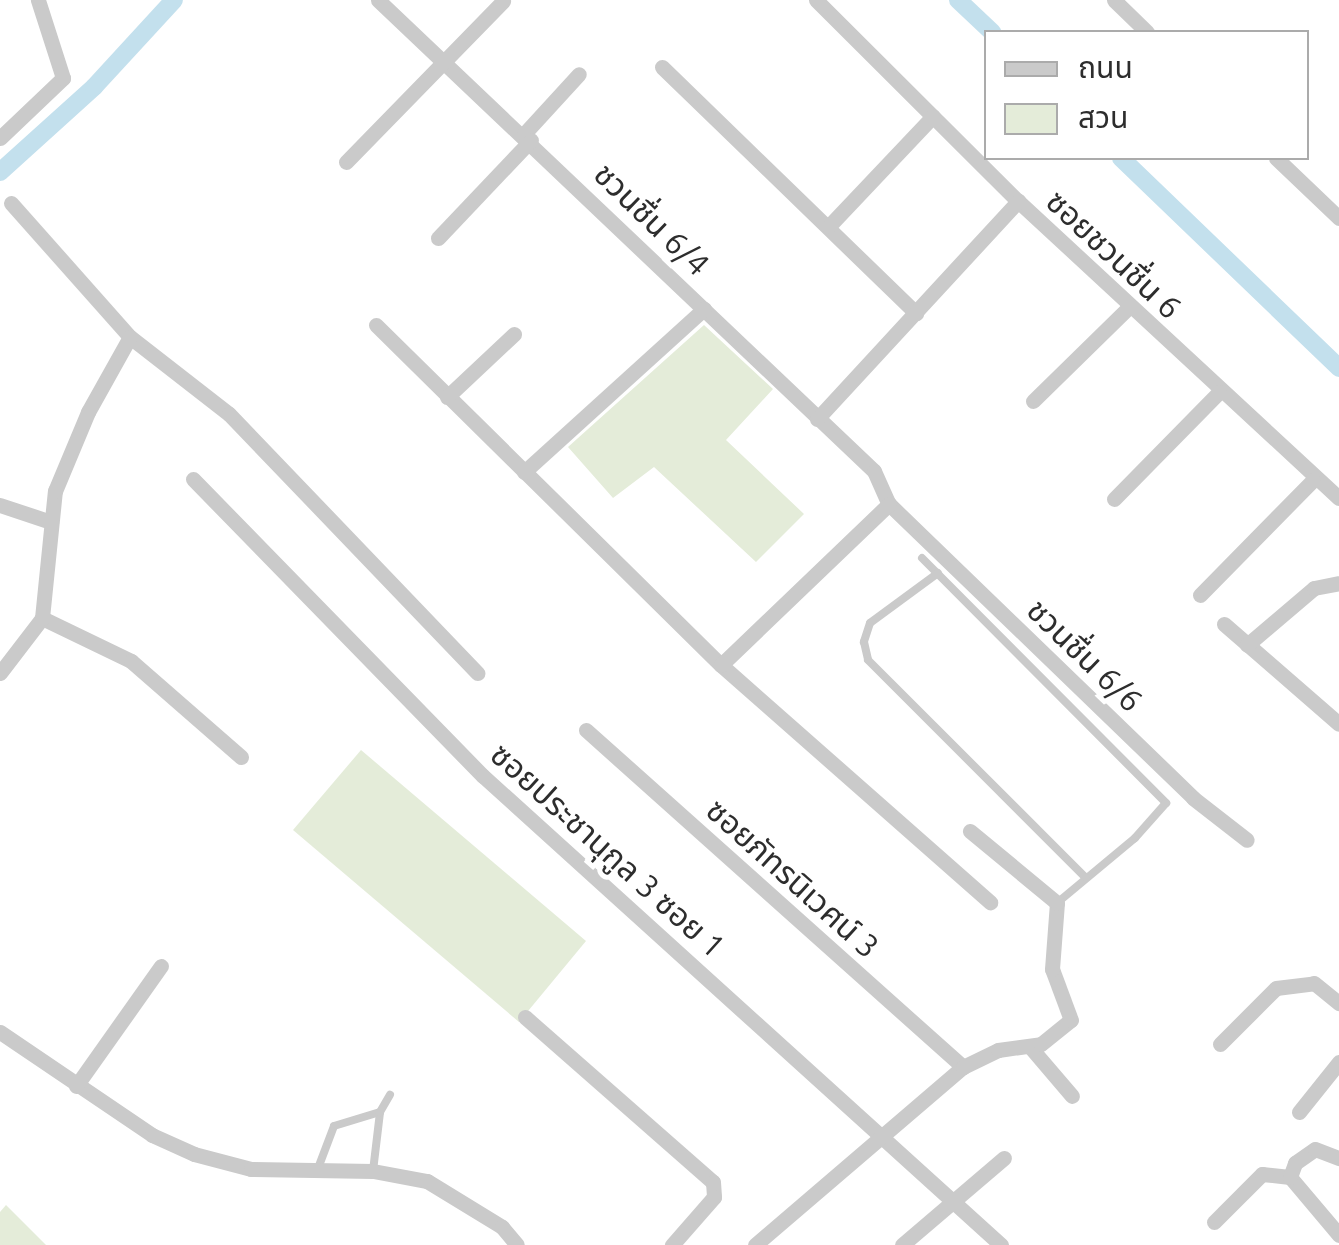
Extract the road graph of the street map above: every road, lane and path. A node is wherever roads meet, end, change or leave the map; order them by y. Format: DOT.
graph roads {
  1 [pos="38,0"];
  2 [pos="378,0"];
  3 [pos="503,0"];
  4 [pos="816,0"];
  5 [pos="1114,0"];
  6 [pos="1145,30"];
  7 [pos="444,63"];
  8 [pos="662,67"];
  9 [pos="579,74"];
  10 [pos="933,116"];
  11 [pos="528,137"];
  12 [pos="0,138"];
  13 [pos="1278,160"];
  14 [pos="346,162"];
  15 [pos="1018,201"];
  16 [pos="11,203"];
  17 [pos="1339,218"];
  18 [pos="830,226"];
  19 [pos="438,238"];
  20 [pos="1130,307"];
  21 [pos="704,309"];
  22 [pos="916,313"];
  23 [pos="376,326"];
  24 [pos="514,334"];
  25 [pos="130,337"];
  26 [pos="1219,392"];
  27 [pos="447,397"];
  28 [pos="1033,402"];
  29 [pos="818,419"];
  30 [pos="524,472"];
  31 [pos="193,479"];
  32 [pos="1313,480"];
  33 [pos="1339,498"];
  34 [pos="1114,500"];
  35 [pos="0,504"];
  36 [pos="890,504"];
  37 [pos="52,522"];
  38 [pos="922,558"];
  39 [pos="938,573"];
  40 [pos="1339,583"];
  41 [pos="1200,595"];
  42 [pos="42,618"];
  43 [pos="1224,624"];
  44 [pos="1247,646"];
  45 [pos="722,665"];
  46 [pos="0,674"];
  47 [pos="477,674"];
  48 [pos="1339,724"];
  49 [pos="586,730"];
  50 [pos="241,757"];
  51 [pos="970,831"];
  52 [pos="1247,840"];
  53 [pos="1085,877"];
  54 [pos="990,902"];
  55 [pos="1056,904"];
  56 [pos="161,966"];
  57 [pos="1339,1003"];
  58 [pos="525,1017"];
  59 [pos="0,1032"];
  60 [pos="1220,1044"];
  61 [pos="1031,1048"];
  62 [pos="1339,1062"];
  63 [pos="962,1067"];
  64 [pos="76,1086"];
  65 [pos="390,1095"];
  66 [pos="1072,1096"];
  67 [pos="380,1112"];
  68 [pos="1299,1112"];
  69 [pos="879,1132"];
  70 [pos="1004,1158"];
  71 [pos="1339,1158"];
  72 [pos="317,1171"];
  73 [pos="373,1171"];
  74 [pos="1290,1177"];
  75 [pos="954,1200"];
  76 [pos="1214,1222"];
  77 [pos="1339,1235"];
  78 [pos="516,1245"];
  79 [pos="672,1245"];
  80 [pos="756,1245"];
  81 [pos="902,1245"];
  82 [pos="1002,1245"];
  1 -- 12 [label="street"];
  2 -- 7 [label="street, ชวนชื่น 6/4"];
  3 -- 7 [label="street"];
  4 -- 10 [label="street, ซอยชวนชื่น 6"];
  5 -- 6 [label="street"];
  7 -- 11 [label="street, ชวนชื่น 6/4"];
  7 -- 14 [label="street"];
  8 -- 18 [label="street"];
  9 -- 11 [label="street"];
  10 -- 15 [label="street, ซอยชวนชื่น 6"];
  10 -- 18 [label="street"];
  11 -- 19 [label="street"];
  11 -- 21 [label="street, ชวนชื่น 6/4"];
  13 -- 17 [label="street"];
  15 -- 20 [label="street, ซอยชวนชื่น 6"];
  15 -- 22 [label="street"];
  16 -- 25 [label="street"];
  18 -- 22 [label="street"];
  20 -- 26 [label="street, ซอยชวนชื่น 6"];
  20 -- 28 [label="street"];
  21 -- 29 [label="street, ชวนชื่น 6/4"];
  21 -- 30 [label="street"];
  22 -- 29 [label="street"];
  23 -- 27 [label="street"];
  24 -- 27 [label="street"];
  25 -- 37 [label="street"];
  25 -- 47 [label="street"];
  26 -- 32 [label="street, ซอยชวนชื่น 6"];
  26 -- 34 [label="street"];
  27 -- 30 [label="street"];
  29 -- 36 [label="street, ชวนชื่น 6/4"];
  30 -- 45 [label="street"];
  31 -- 69 [label="street, ซอยประชานุกูล 3 ซอย 1"];
  32 -- 33 [label="street, ซอยชวนชื่น 6"];
  32 -- 41 [label="street"];
  35 -- 37 [label="street"];
  36 -- 45 [label="street"];
  36 -- 52 [label="street, ชวนชื่น 6/6"];
  37 -- 42 [label="street"];
  38 -- 39 [label="lane"];
  39 -- 53 [label="lane"];
  39 -- 53 [label="lane"];
  40 -- 44 [label="street"];
  42 -- 46 [label="street"];
  42 -- 50 [label="street"];
  43 -- 44 [label="street"];
  44 -- 48 [label="street"];
  45 -- 54 [label="street"];
  49 -- 63 [label="street, ซอยภัทรนิเวศน์ 3"];
  51 -- 55 [label="street"];
  53 -- 55 [label="lane"];
  55 -- 61 [label="street"];
  56 -- 64 [label="street"];
  57 -- 60 [label="street"];
  58 -- 79 [label="street"];
  59 -- 64 [label="street"];
  61 -- 63 [label="street"];
  61 -- 66 [label="street"];
  62 -- 68 [label="street"];
  63 -- 69 [label="street"];
  64 -- 72 [label="street"];
  65 -- 67 [label="lane"];
  67 -- 72 [label="lane"];
  67 -- 73 [label="lane"];
  69 -- 75 [label="street, ซอยประชานุกูล 3 ซอย 1"];
  69 -- 80 [label="street"];
  70 -- 75 [label="street"];
  71 -- 74 [label="street"];
  72 -- 73 [label="street"];
  73 -- 78 [label="street"];
  74 -- 76 [label="street"];
  74 -- 77 [label="street"];
  75 -- 81 [label="street"];
  75 -- 82 [label="street, ซอยประชานุกูล 3 ซอย 1"];
}
